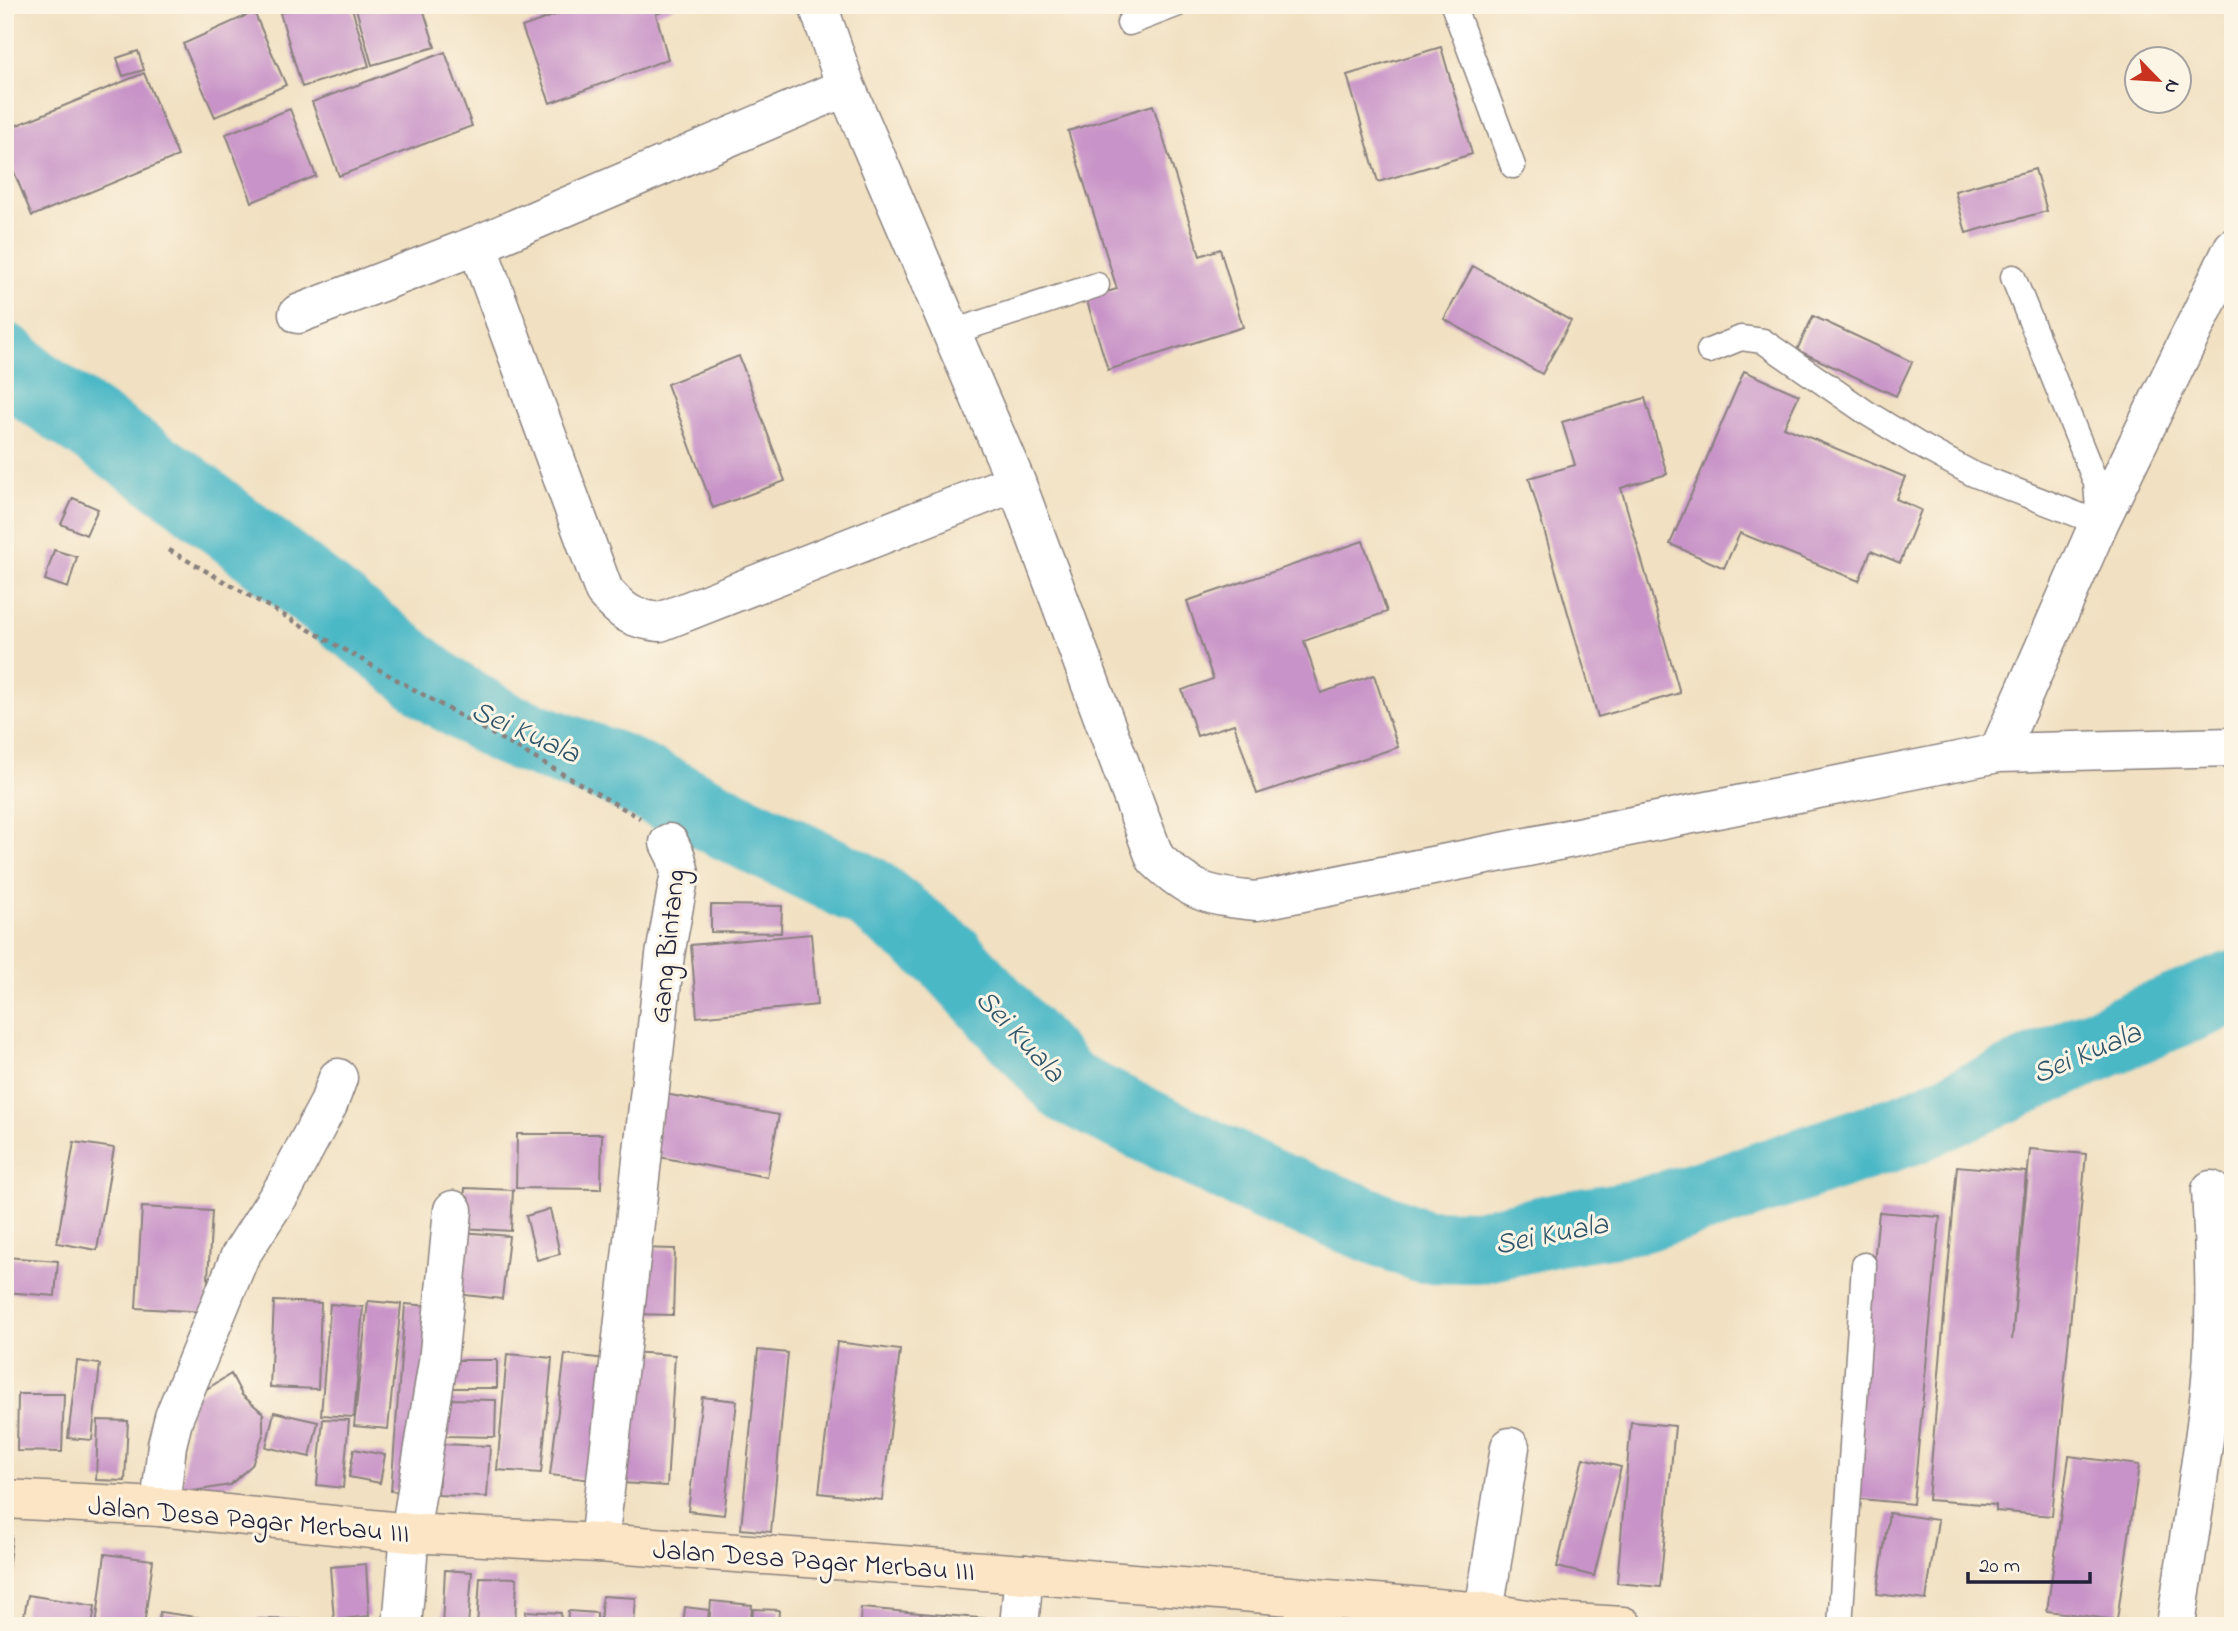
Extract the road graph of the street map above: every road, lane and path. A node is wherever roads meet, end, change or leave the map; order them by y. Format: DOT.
graph roads {
  1 [pos="818,5"];
  2 [pos="1175,5"];
  3 [pos="1453,5"];
  4 [pos="1129,23"];
  5 [pos="846,87"];
  6 [pos="1513,166"];
  7 [pos="477,245"];
  8 [pos="2233,248"];
  9 [pos="2012,277"];
  10 [pos="1097,285"];
  11 [pos="298,314"];
  12 [pos="953,332"];
  13 [pos="1709,351"];
  14 [pos="1016,482"];
  15 [pos="2099,523"];
  16 [pos="169,550"];
  17 [pos="2233,747"];
  18 [pos="1998,753"];
  19 [pos="669,844"];
  20 [pos="338,1078"];
  21 [pos="2211,1190"];
  22 [pos="453,1210"];
  23 [pos="1864,1265"];
  24 [pos="1510,1447"];
  25 [pos="5,1499"];
  26 [pos="160,1507"];
  27 [pos="410,1532"];
  28 [pos="599,1543"];
  29 [pos="1024,1574"];
  30 [pos="1484,1612"];
  31 [pos="1538,1623"];
  32 [pos="402,1626"];
  33 [pos="1019,1626"];
  34 [pos="1623,1626"];
  35 [pos="1840,1626"];
  36 [pos="2176,1626"];
  1 -- 5 [label="street"];
  2 -- 4 [label="lane"];
  3 -- 6 [label="lane"];
  5 -- 7 [label="street"];
  5 -- 12 [label="street"];
  7 -- 11 [label="street"];
  7 -- 14 [label="street"];
  8 -- 15 [label="street"];
  9 -- 15 [label="lane"];
  10 -- 12 [label="lane"];
  12 -- 14 [label="street"];
  13 -- 15 [label="lane"];
  14 -- 18 [label="street"];
  15 -- 18 [label="street"];
  16 -- 19 [label="path, Gang Bintang"];
  17 -- 18 [label="street"];
  19 -- 28 [label="street, Gang Bintang"];
  20 -- 26 [label="street"];
  21 -- 36 [label="street"];
  22 -- 27 [label="street"];
  23 -- 35 [label="lane"];
  24 -- 30 [label="street"];
  25 -- 26 [label="street, Jalan Desa Pagar Merbau III"];
  26 -- 27 [label="street, Jalan Desa Pagar Merbau III"];
  27 -- 28 [label="street, Jalan Desa Pagar Merbau III"];
  27 -- 32 [label="street"];
  28 -- 29 [label="street, Jalan Desa Pagar Merbau III"];
  29 -- 30 [label="street, Jalan Desa Pagar Merbau III"];
  29 -- 33 [label="street"];
  30 -- 31 [label="street, Jalan Desa Pagar Merbau III"];
  31 -- 34 [label="street, Jalan Desa Pagar Merbau III"];
}
